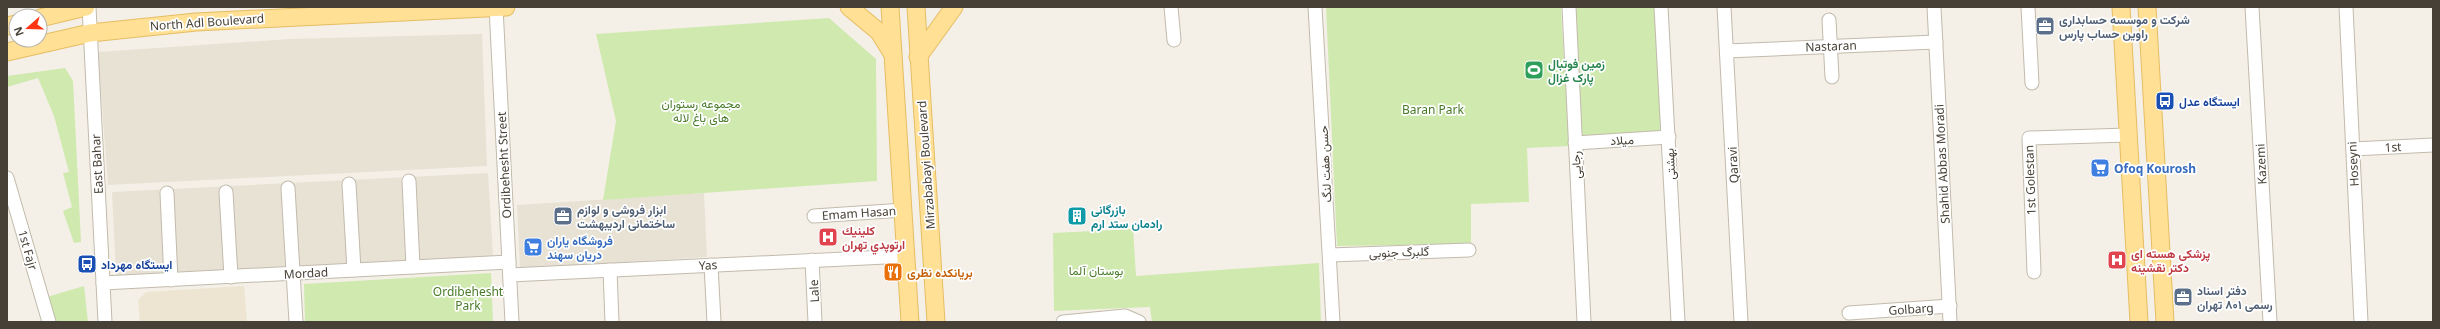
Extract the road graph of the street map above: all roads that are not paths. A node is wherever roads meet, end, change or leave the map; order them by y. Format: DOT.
graph roads {
  1 [pos="86,7"];
  2 [pos="89,7"];
  3 [pos="506,7"];
  4 [pos="849,7"];
  5 [pos="890,7"];
  6 [pos="916,7"];
  7 [pos="954,7"];
  8 [pos="1172,7"];
  9 [pos="1316,7"];
  10 [pos="1568,7"];
  11 [pos="1661,7"];
  12 [pos="1724,7"];
  13 [pos="1934,7"];
  14 [pos="2028,7"];
  15 [pos="2121,7"];
  16 [pos="2148,7"];
  17 [pos="2252,7"];
  18 [pos="2346,7"];
  19 [pos="496,8"];
  20 [pos="48,16"];
  21 [pos="1829,20"];
  22 [pos="90,33"];
  23 [pos="1174,40"];
  24 [pos="1936,42"];
  25 [pos="1830,46"];
  26 [pos="1726,51"];
  27 [pos="7,52"];
  28 [pos="894,56"];
  29 [pos="918,57"];
  30 [pos="1832,78"];
  31 [pos="2032,83"];
  32 [pos="2128,135"];
  33 [pos="1669,137"];
  34 [pos="1575,143"];
  35 [pos="2433,145"];
  36 [pos="2352,149"];
  37 [pos="7,178"];
  38 [pos="408,181"];
  39 [pos="349,184"];
  40 [pos="288,188"];
  41 [pos="226,192"];
  42 [pos="167,193"];
  43 [pos="904,210"];
  44 [pos="814,216"];
  45 [pos="1469,250"];
  46 [pos="1330,254"];
  47 [pos="906,256"];
  48 [pos="812,260"];
  49 [pos="711,265"];
  50 [pos="413,267"];
  51 [pos="509,268"];
  52 [pos="354,270"];
  53 [pos="610,270"];
  54 [pos="2034,272"];
  55 [pos="293,274"];
  56 [pos="231,277"];
  57 [pos="171,280"];
  58 [pos="103,283"];
  59 [pos="1950,306"];
  60 [pos="1849,313"];
  61 [pos="49,322"];
  62 [pos="105,322"];
  63 [pos="296,322"];
  64 [pos="512,322"];
  65 [pos="612,322"];
  66 [pos="714,322"];
  67 [pos="815,322"];
  68 [pos="910,322"];
  69 [pos="936,322"];
  70 [pos="1063,322"];
  71 [pos="1140,322"];
  72 [pos="1333,322"];
  73 [pos="1584,322"];
  74 [pos="1678,322"];
  75 [pos="1741,322"];
  76 [pos="1950,322"];
  77 [pos="2139,322"];
  78 [pos="2165,322"];
  79 [pos="2270,322"];
  80 [pos="2361,322"];
  1 -- 20 [label="main road"];
  2 -- 22 [label="street, East Bahar"];
  3 -- 19 [label="main road, North Adl Boulevard"];
  4 -- 28 [label="main road"];
  5 -- 28 [label="main road, Mirzababayi Boulevard"];
  6 -- 29 [label="main road, Mirzababayi Boulevard"];
  7 -- 29 [label="main road"];
  8 -- 23 [label="street"];
  9 -- 46 [label="street, حسن هفت لنگ"];
  10 -- 34 [label="street, رجایی"];
  11 -- 33 [label="street, بهشتی"];
  12 -- 26 [label="street, Qaravi"];
  13 -- 24 [label="street, Shahid Abbas Moradi"];
  14 -- 31 [label="street"];
  15 -- 32 [label="main road"];
  16 -- 78 [label="main road"];
  17 -- 79 [label="street, Kazemi"];
  18 -- 36 [label="street, Hoseyni"];
  19 -- 22 [label="main road, North Adl Boulevard"];
  19 -- 51 [label="street, Ordibehesht Street"];
  21 -- 25 [label="street"];
  22 -- 27 [label="main road, North Adl Boulevard"];
  22 -- 58 [label="street, East Bahar"];
  24 -- 25 [label="street, Nastaran"];
  24 -- 59 [label="street, Shahid Abbas Moradi"];
  25 -- 26 [label="street, Nastaran"];
  25 -- 30 [label="street"];
  26 -- 75 [label="street, Qaravi"];
  28 -- 43 [label="main road, Mirzababayi Boulevard"];
  29 -- 69 [label="main road, Mirzababayi Boulevard"];
  32 -- 54 [label="street, 1st Golestan"];
  32 -- 77 [label="main road"];
  33 -- 34 [label="street, میلاد"];
  33 -- 74 [label="street, بهشتی"];
  34 -- 73 [label="street, رجایی"];
  35 -- 36 [label="street, 1st"];
  36 -- 80 [label="street, Hoseyni"];
  37 -- 61 [label="street, 1st Fajr"];
  38 -- 50 [label="street"];
  39 -- 52 [label="street"];
  40 -- 55 [label="street"];
  41 -- 56 [label="street"];
  42 -- 57 [label="street"];
  43 -- 44 [label="street, Emam Hasan"];
  43 -- 47 [label="main road, Mirzababayi Boulevard"];
  45 -- 46 [label="street, گلبرگ جنوبی"];
  46 -- 72 [label="street, حسن هفت لنگ"];
  47 -- 48 [label="street, Yas"];
  47 -- 68 [label="main road, Mirzababayi Boulevard"];
  48 -- 49 [label="street, Yas"];
  48 -- 67 [label="street, Lale"];
  49 -- 53 [label="street, Yas"];
  49 -- 66 [label="street"];
  50 -- 51 [label="street, Mordad"];
  50 -- 52 [label="street, Mordad"];
  51 -- 53 [label="street, Yas"];
  51 -- 64 [label="street, Ordibehesht Street"];
  52 -- 55 [label="street, Mordad"];
  53 -- 65 [label="street"];
  55 -- 56 [label="street, Mordad"];
  55 -- 63 [label="street"];
  56 -- 57 [label="street, Mordad"];
  57 -- 58 [label="street, Mordad"];
  58 -- 62 [label="street, East Bahar"];
  59 -- 60 [label="street, Golbarg"];
  59 -- 76 [label="street, Shahid Abbas Moradi"];
  70 -- 71 [label="street"];
}
